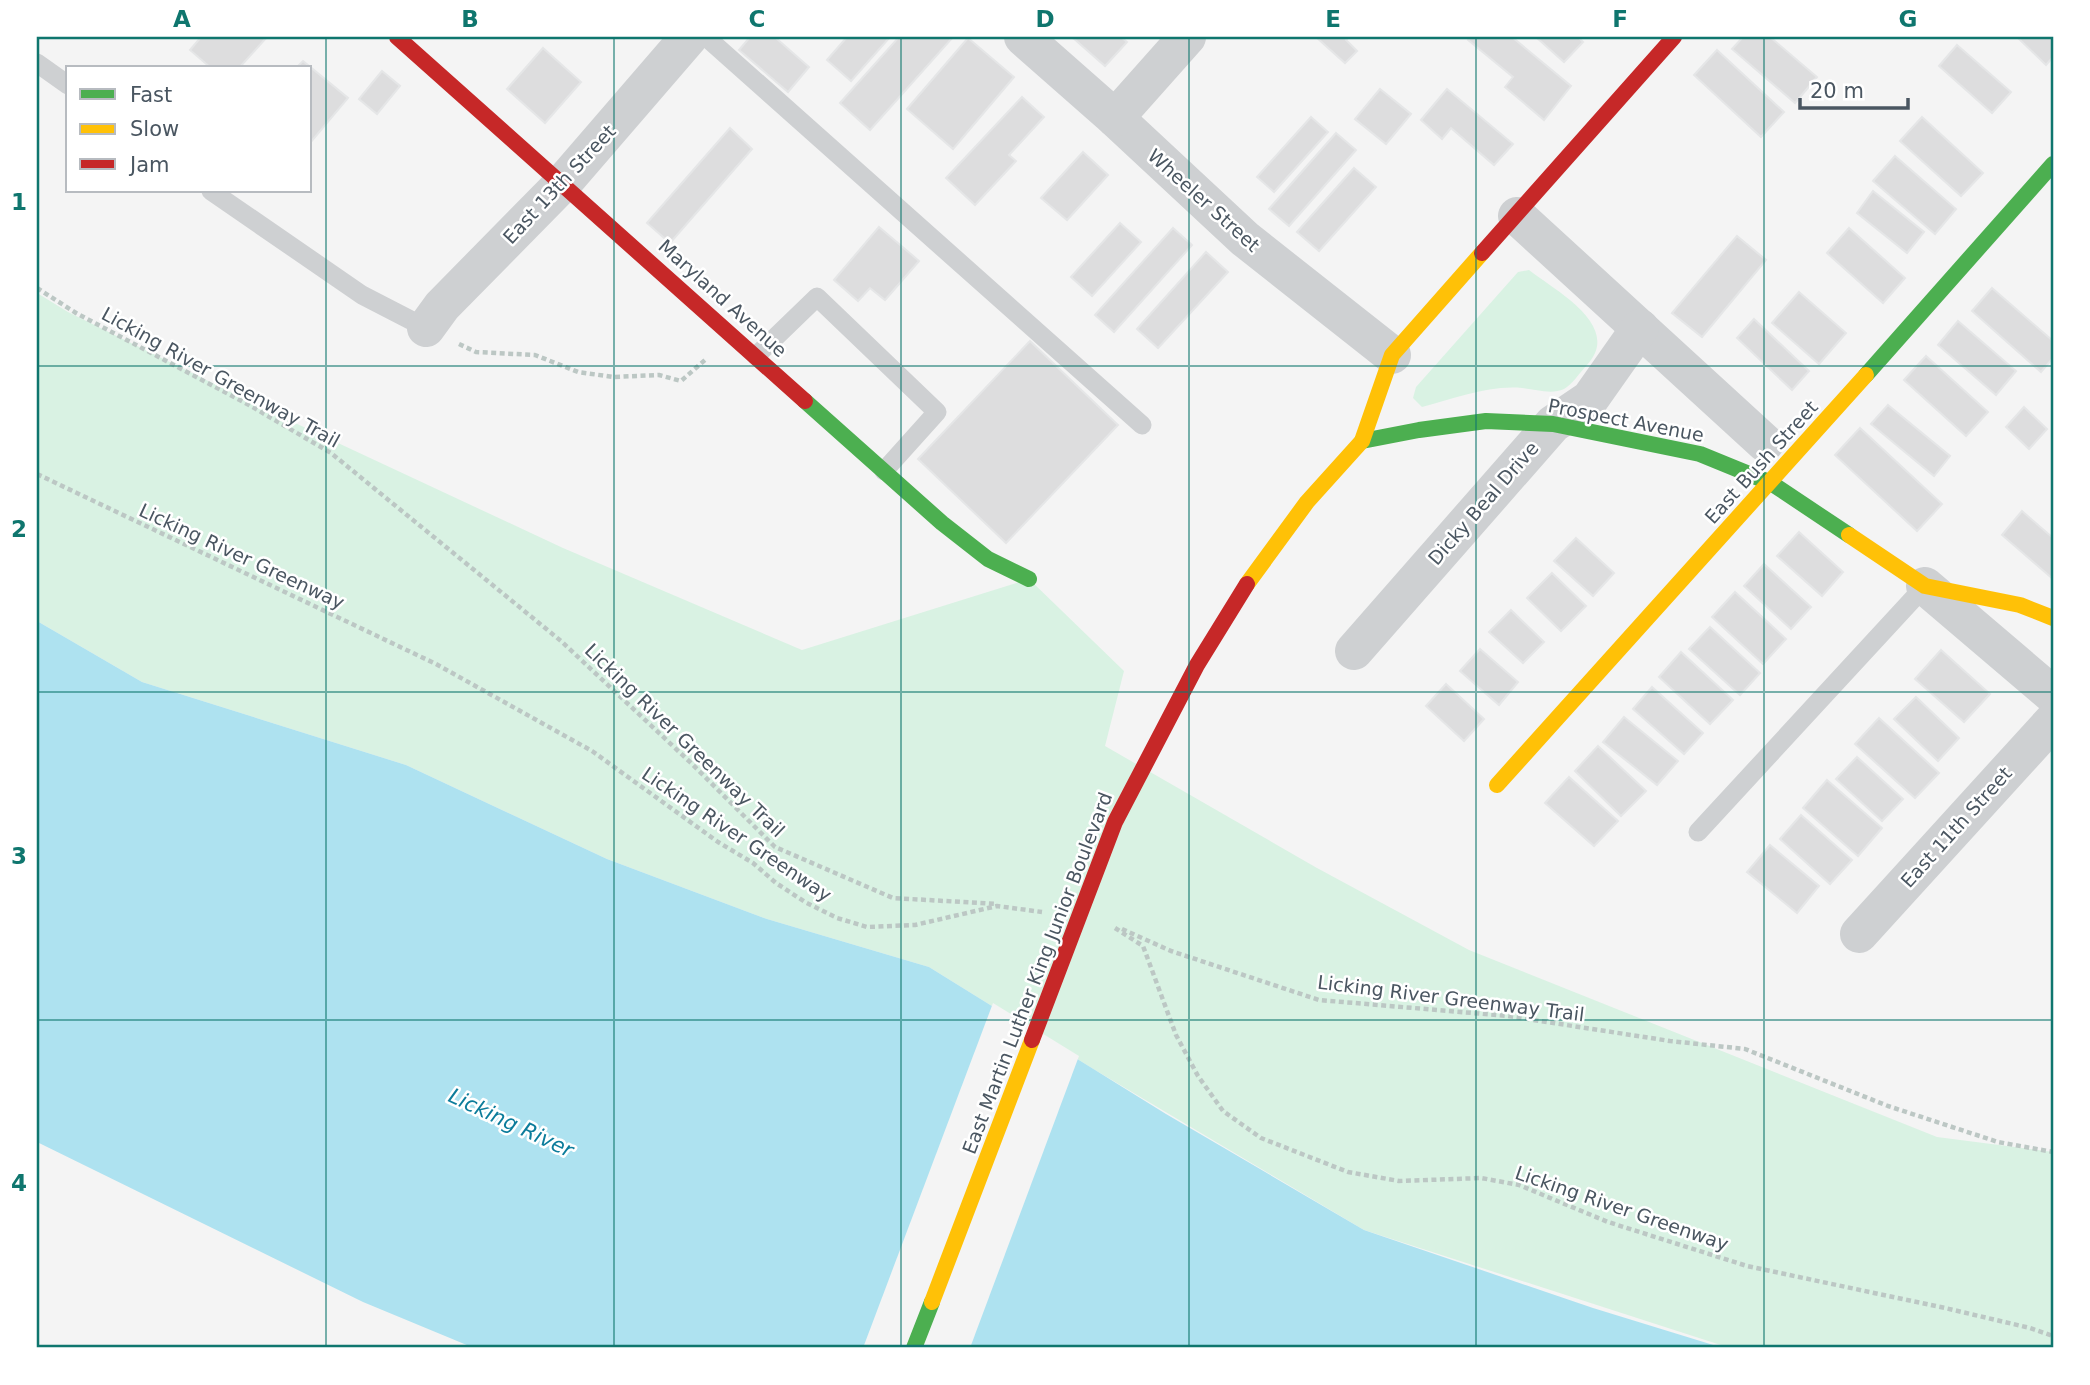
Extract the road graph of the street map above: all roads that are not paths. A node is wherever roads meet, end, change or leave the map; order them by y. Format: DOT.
graph roads {
  1 [pos="397,37"];
  2 [pos="689,37"];
  3 [pos="706,37"];
  4 [pos="1023,37"];
  5 [pos="1187,37"];
  6 [pos="1674,37"];
  7 [pos="37,63"];
  8 [pos="66,84"];
  9 [pos="1115,118"];
  10 [pos="2053,164"];
  11 [pos="563,183"];
  12 [pos="212,192"];
  13 [pos="1517,216"];
  14 [pos="426,328"];
  15 [pos="1640,328"];
  16 [pos="1392,355"];
  17 [pos="756,356"];
  18 [pos="1553,424"];
  19 [pos="1142,425"];
  20 [pos="1362,441"];
  21 [pos="1765,443"];
  22 [pos="884,471"];
  23 [pos="1772,483"];
  24 [pos="1029,579"];
  25 [pos="1925,586"];
  26 [pos="2053,618"];
  27 [pos="1354,650"];
  28 [pos="2053,695"];
  29 [pos="2053,720"];
  30 [pos="1497,785"];
  31 [pos="1698,832"];
  32 [pos="1859,934"];
  33 [pos="914,1348"];
  1 -- 11 [label="main road, Maryland Avenue"];
  2 -- 11 [label="street, East 13th Street"];
  3 -- 19 [label="lane"];
  4 -- 9 [label="street, Wheeler Street"];
  5 -- 9 [label="street"];
  6 -- 13 [label="main road, East Martin Luther King Junior Boulevard"];
  7 -- 8 [label="lane"];
  9 -- 16 [label="street, Wheeler Street"];
  10 -- 23 [label="main road, East Bush Street"];
  11 -- 14 [label="street, East 13th Street"];
  11 -- 17 [label="main road, Maryland Avenue"];
  12 -- 14 [label="lane"];
  13 -- 15 [label="street"];
  13 -- 16 [label="main road, East Martin Luther King Junior Boulevard"];
  15 -- 18 [label="street, Dicky Beal Drive"];
  15 -- 21 [label="street"];
  16 -- 20 [label="main road, East Martin Luther King Junior Boulevard"];
  17 -- 22 [label="main road, Maryland Avenue"];
  17 -- 22 [label="lane"];
  18 -- 20 [label="main road, Prospect Avenue"];
  18 -- 23 [label="main road, Prospect Avenue"];
  18 -- 27 [label="street, Dicky Beal Drive"];
  20 -- 33 [label="main road, East Martin Luther King Junior Boulevard, bridge"];
  22 -- 24 [label="main road, Maryland Avenue"];
  23 -- 25 [label="main road, Prospect Avenue"];
  23 -- 30 [label="main road, East Bush Street"];
  25 -- 26 [label="main road, Prospect Avenue"];
  25 -- 28 [label="street"];
  25 -- 31 [label="lane"];
  29 -- 32 [label="street, East 11th Street"];
}
